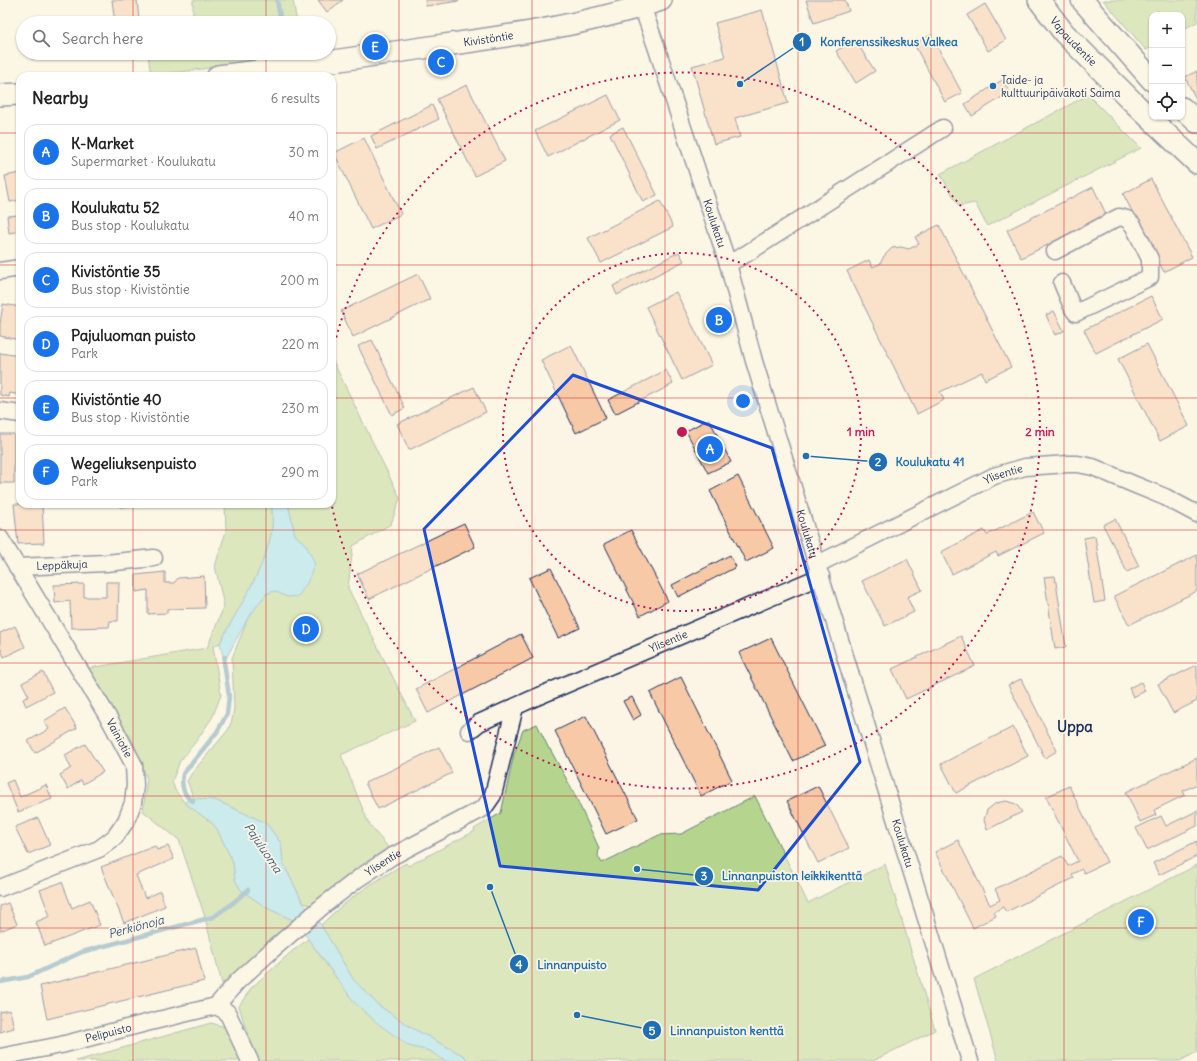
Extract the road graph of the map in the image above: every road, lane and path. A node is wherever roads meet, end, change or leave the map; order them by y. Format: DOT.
graph roads {
  1 [pos="1039,0"];
  2 [pos="1082,0"];
  3 [pos="647,2"];
  4 [pos="313,68"];
  5 [pos="255,72"];
  6 [pos="1149,77"];
  7 [pos="16,94"];
  8 [pos="0,95"];
  9 [pos="1185,111"];
  10 [pos="1197,122"];
  11 [pos="943,128"];
  12 [pos="1197,163"];
  13 [pos="1055,251"];
  14 [pos="728,264"];
  15 [pos="16,269"];
  16 [pos="0,271"];
  17 [pos="1062,283"];
  18 [pos="0,411"];
  19 [pos="16,413"];
  20 [pos="1197,514"];
  21 [pos="0,538"];
  22 [pos="154,558"];
  23 [pos="17,566"];
  24 [pos="819,570"];
  25 [pos="515,707"];
  26 [pos="469,731"];
  27 [pos="0,888"];
  28 [pos="216,1006"];
  29 [pos="0,1057"];
  30 [pos="250,1061"];
  31 [pos="970,1061"];
  1 -- 12 [label="main road, Vapaudentie"];
  2 -- 6 [label="main road"];
  3 -- 4 [label="main road, Kivistöntie"];
  3 -- 14 [label="street, Koulukatu"];
  4 -- 5 [label="main road, Kivistöntie"];
  7 -- 8 [label="main road"];
  9 -- 10 [label="main road"];
  11 -- 14 [label="street"];
  13 -- 17 [label="street"];
  14 -- 24 [label="street, Koulukatu"];
  15 -- 16 [label="street"];
  18 -- 19 [label="street"];
  20 -- 24 [label="street, Ylisentie"];
  21 -- 23 [label="street, Vainiotie"];
  22 -- 23 [label="street, Leppäkuja"];
  23 -- 27 [label="street, Vainiotie"];
  24 -- 25 [label="street, Ylisentie"];
  24 -- 31 [label="street, Koulukatu"];
  25 -- 26 [label="street, Ylisentie"];
  25 -- 28 [label="street, Ylisentie"];
  28 -- 29 [label="street, Pelipuisto"];
  28 -- 30 [label="street"];
}
